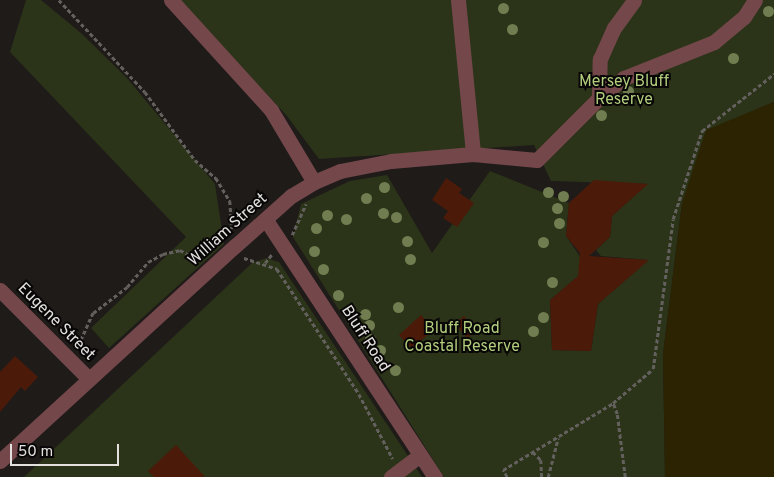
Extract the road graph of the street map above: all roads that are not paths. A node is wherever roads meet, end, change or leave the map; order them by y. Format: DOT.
graph roads {
  1 [pos="170,0"];
  2 [pos="458,0"];
  3 [pos="634,0"];
  4 [pos="755,0"];
  5 [pos="599,98"];
  6 [pos="473,154"];
  7 [pos="314,182"];
  8 [pos="266,220"];
  9 [pos="0,290"];
  10 [pos="88,378"];
  11 [pos="420,455"];
  12 [pos="0,461"];
  13 [pos="391,477"];
  14 [pos="435,477"];
  1 -- 7 [label="street"];
  2 -- 6 [label="street"];
  3 -- 5 [label="street"];
  4 -- 5 [label="street"];
  5 -- 6 [label="street, William Street"];
  6 -- 7 [label="street, William Street"];
  7 -- 8 [label="street, William Street"];
  8 -- 10 [label="street, William Street"];
  8 -- 11 [label="street, Bluff Road"];
  9 -- 10 [label="street, Eugene Street"];
  10 -- 12 [label="street, William Street"];
  11 -- 13 [label="street"];
  11 -- 14 [label="street, Bluff Road"];
}
